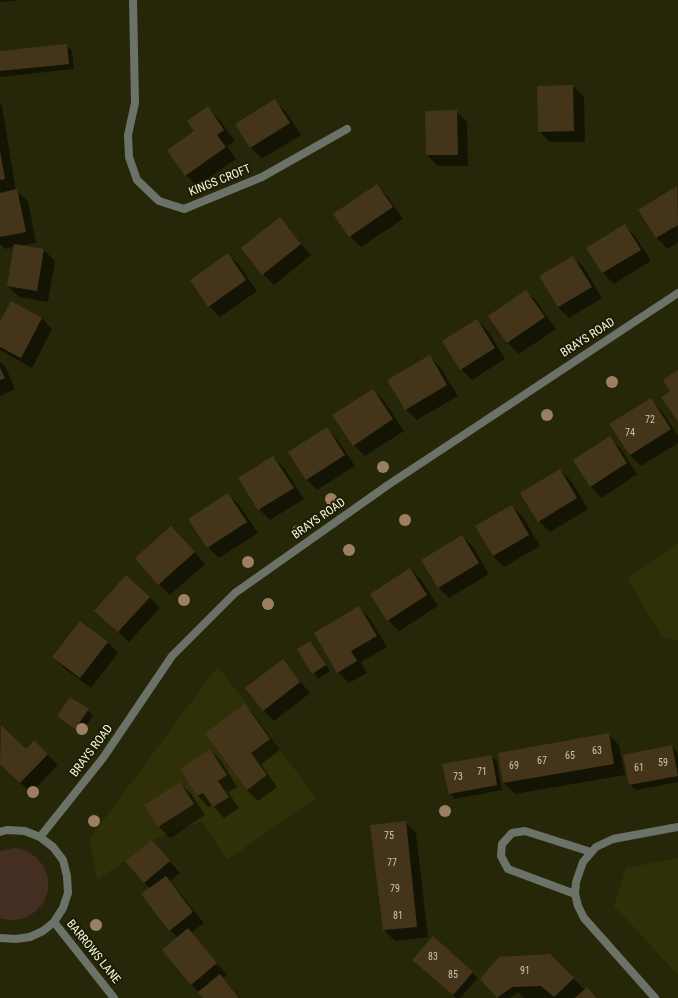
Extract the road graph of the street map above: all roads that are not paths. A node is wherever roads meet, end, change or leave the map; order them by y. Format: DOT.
graph roads {
  1 [pos="133,0"];
  2 [pos="347,129"];
  3 [pos="678,293"];
  4 [pos="678,827"];
  5 [pos="0,832"];
  6 [pos="40,837"];
  7 [pos="591,852"];
  8 [pos="575,894"];
  9 [pos="54,922"];
  10 [pos="0,938"];
  11 [pos="114,998"];
  12 [pos="655,998"];
  1 -- 2 [label="street, KINGS CROFT"];
  3 -- 6 [label="street, BRAYS ROAD"];
  4 -- 7 [label="street"];
  5 -- 6 [label="street"];
  6 -- 9 [label="street"];
  7 -- 8 [label="street"];
  7 -- 8 [label="street"];
  8 -- 12 [label="street"];
  9 -- 10 [label="street"];
  9 -- 11 [label="street, BARROWS LANE"];
}
